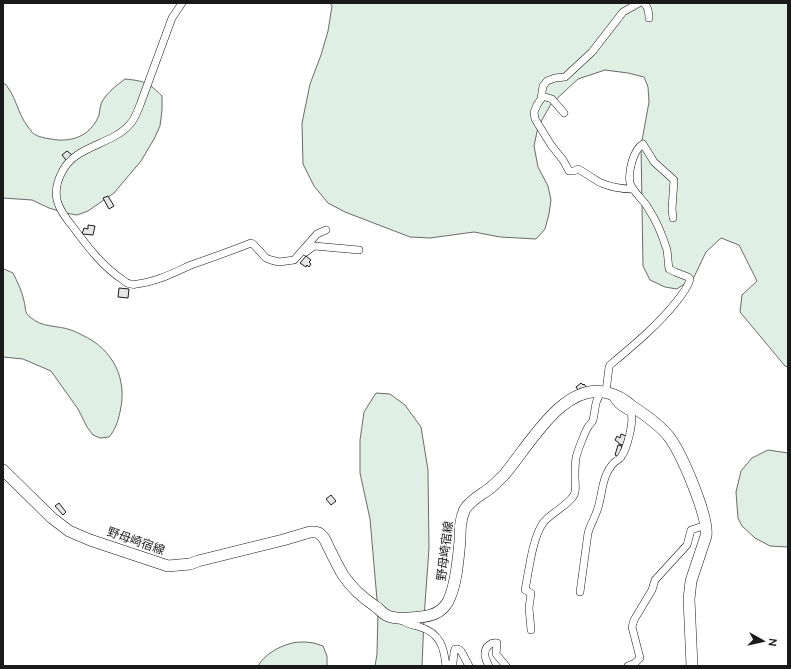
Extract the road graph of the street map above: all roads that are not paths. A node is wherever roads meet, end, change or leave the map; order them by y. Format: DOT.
graph roads {
  1 [pos="182,3"];
  2 [pos="638,3"];
  3 [pos="644,3"];
  4 [pos="649,18"];
  5 [pos="542,96"];
  6 [pos="564,113"];
  7 [pos="632,189"];
  8 [pos="673,218"];
  9 [pos="326,230"];
  10 [pos="359,250"];
  11 [pos="294,260"];
  12 [pos="606,392"];
  13 [pos="3,470"];
  14 [pos="706,525"];
  15 [pos="580,592"];
  16 [pos="398,618"];
  17 [pos="531,630"];
  18 [pos="446,665"];
  19 [pos="469,666"];
  20 [pos="489,666"];
  21 [pos="506,666"];
  22 [pos="628,666"];
  23 [pos="692,666"];
  1 -- 11 [label="street"];
  2 -- 5 [label="street"];
  3 -- 4 [label="street"];
  5 -- 6 [label="street"];
  5 -- 7 [label="street"];
  7 -- 8 [label="street"];
  7 -- 12 [label="street"];
  9 -- 11 [label="street"];
  10 -- 11 [label="street"];
  12 -- 14 [label="main road"];
  12 -- 15 [label="street"];
  12 -- 16 [label="main road, 野母崎宿線"];
  12 -- 17 [label="street"];
  13 -- 16 [label="main road, 野母崎宿線"];
  14 -- 22 [label="street"];
  14 -- 23 [label="main road"];
  16 -- 18 [label="street"];
  18 -- 19 [label="street"];
  20 -- 21 [label="street"];
}
